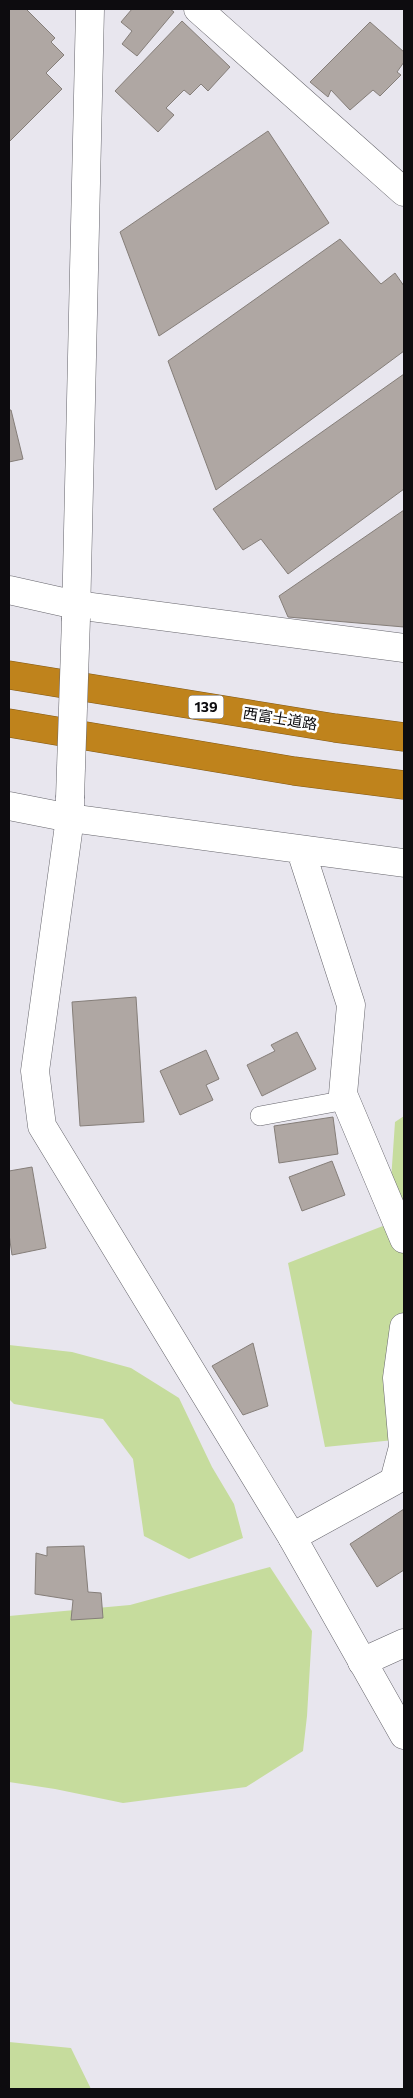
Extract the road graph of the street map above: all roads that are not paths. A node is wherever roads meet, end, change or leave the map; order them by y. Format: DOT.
graph roads {
  1 [pos="90,9"];
  2 [pos="198,9"];
  3 [pos="404,192"];
  4 [pos="9,590"];
  5 [pos="76,611"];
  6 [pos="404,648"];
  7 [pos="9,675"];
  8 [pos="9,722"];
  9 [pos="404,737"];
  10 [pos="404,785"];
  11 [pos="9,806"];
  12 [pos="70,808"];
  13 [pos="301,851"];
  14 [pos="404,864"];
  15 [pos="346,1100"];
  16 [pos="260,1116"];
  17 [pos="404,1238"];
  18 [pos="404,1327"];
  19 [pos="292,1537"];
  20 [pos="404,1643"];
  21 [pos="362,1662"];
  22 [pos="404,1736"];
  1 -- 5 [label="street"];
  2 -- 3 [label="street"];
  4 -- 5 [label="street"];
  5 -- 6 [label="street"];
  5 -- 12 [label="street, bridge"];
  7 -- 9 [label="highway, 西富士道路 / 139"];
  8 -- 10 [label="highway"];
  11 -- 12 [label="street"];
  12 -- 13 [label="street"];
  12 -- 19 [label="street"];
  13 -- 14 [label="street"];
  13 -- 15 [label="street"];
  15 -- 16 [label="lane"];
  15 -- 17 [label="street"];
  18 -- 19 [label="street"];
  19 -- 21 [label="street"];
  20 -- 21 [label="street"];
  21 -- 22 [label="street"];
}
